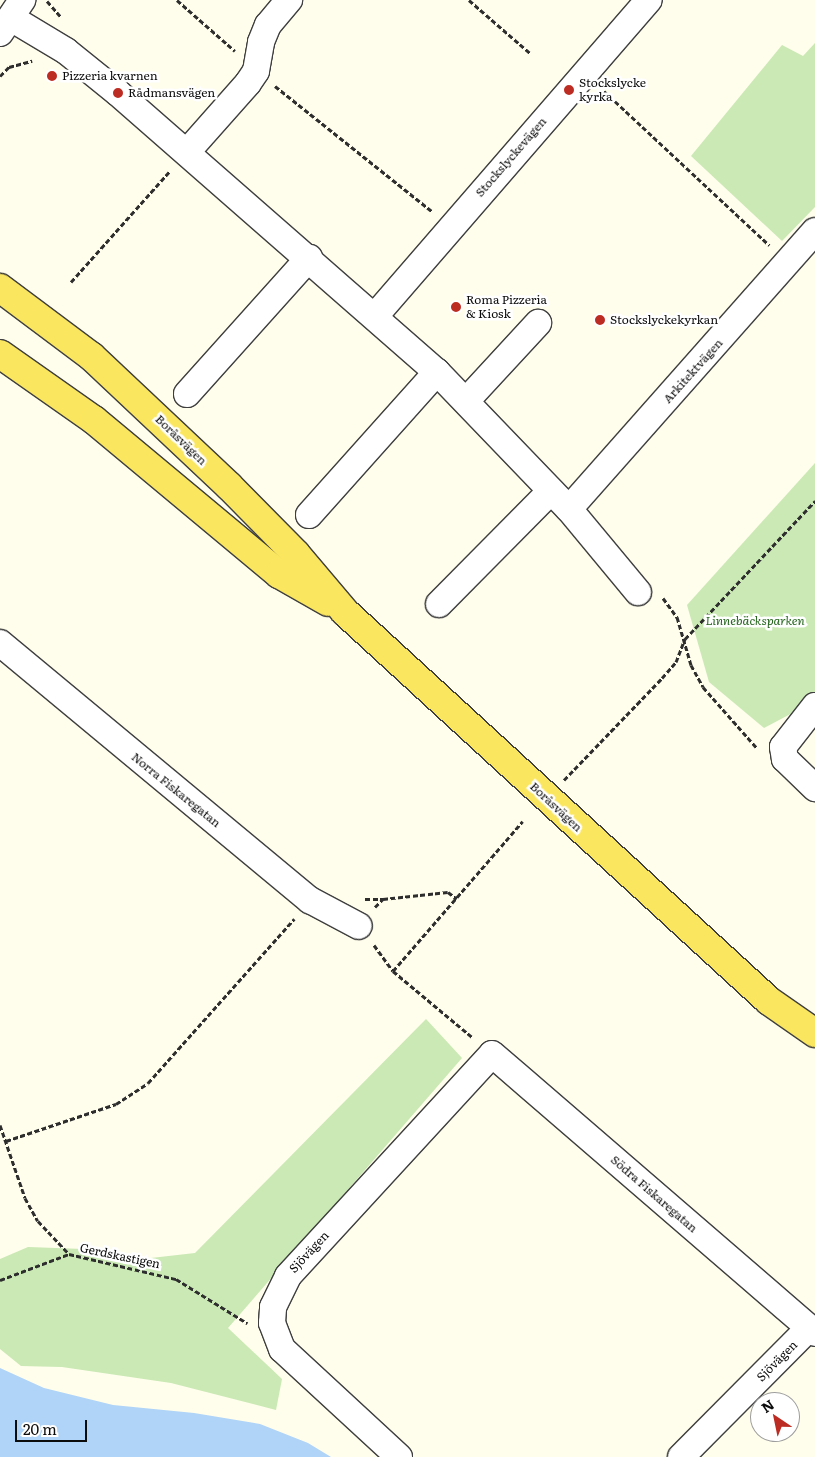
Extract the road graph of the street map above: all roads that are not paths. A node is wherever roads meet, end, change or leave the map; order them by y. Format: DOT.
graph roads {
  1 [pos="289,0"];
  2 [pos="649,0"];
  3 [pos="11,17"];
  4 [pos="181,158"];
  5 [pos="815,230"];
  6 [pos="309,258"];
  7 [pos="0,288"];
  8 [pos="375,316"];
  9 [pos="538,323"];
  10 [pos="0,354"];
  11 [pos="437,372"];
  12 [pos="187,394"];
  13 [pos="467,400"];
  14 [pos="560,500"];
  15 [pos="309,514"];
  16 [pos="638,592"];
  17 [pos="439,604"];
  18 [pos="345,612"];
  19 [pos="0,643"];
  20 [pos="815,706"];
  21 [pos="815,788"];
  22 [pos="359,926"];
  23 [pos="769,1001"];
  24 [pos="815,1033"];
  25 [pos="492,1054"];
  26 [pos="815,1054"];
  27 [pos="812,1331"];
  28 [pos="399,1457"];
  29 [pos="681,1457"];
  1 -- 4 [label="street"];
  2 -- 8 [label="street, Stockslyckevägen"];
  3 -- 4 [label="street"];
  4 -- 6 [label="street"];
  5 -- 14 [label="street, Arkitektvägen"];
  6 -- 8 [label="street"];
  6 -- 12 [label="street"];
  7 -- 18 [label="main road, Boråsvägen"];
  8 -- 11 [label="street"];
  9 -- 13 [label="street"];
  10 -- 18 [label="main road, Boråsvägen"];
  11 -- 13 [label="street"];
  11 -- 15 [label="street"];
  13 -- 14 [label="street"];
  14 -- 16 [label="street"];
  14 -- 17 [label="street, Arkitektvägen"];
  18 -- 23 [label="main road, Boråsvägen"];
  19 -- 22 [label="street, Norra Fiskaregatan"];
  20 -- 21 [label="street"];
  23 -- 24 [label="main road, Boråsvägen"];
  23 -- 26 [label="main road, Boråsvägen"];
  25 -- 27 [label="street, Södra Fiskaregatan"];
  25 -- 28 [label="street, Sjövägen"];
  27 -- 29 [label="street, Sjövägen"];
}
